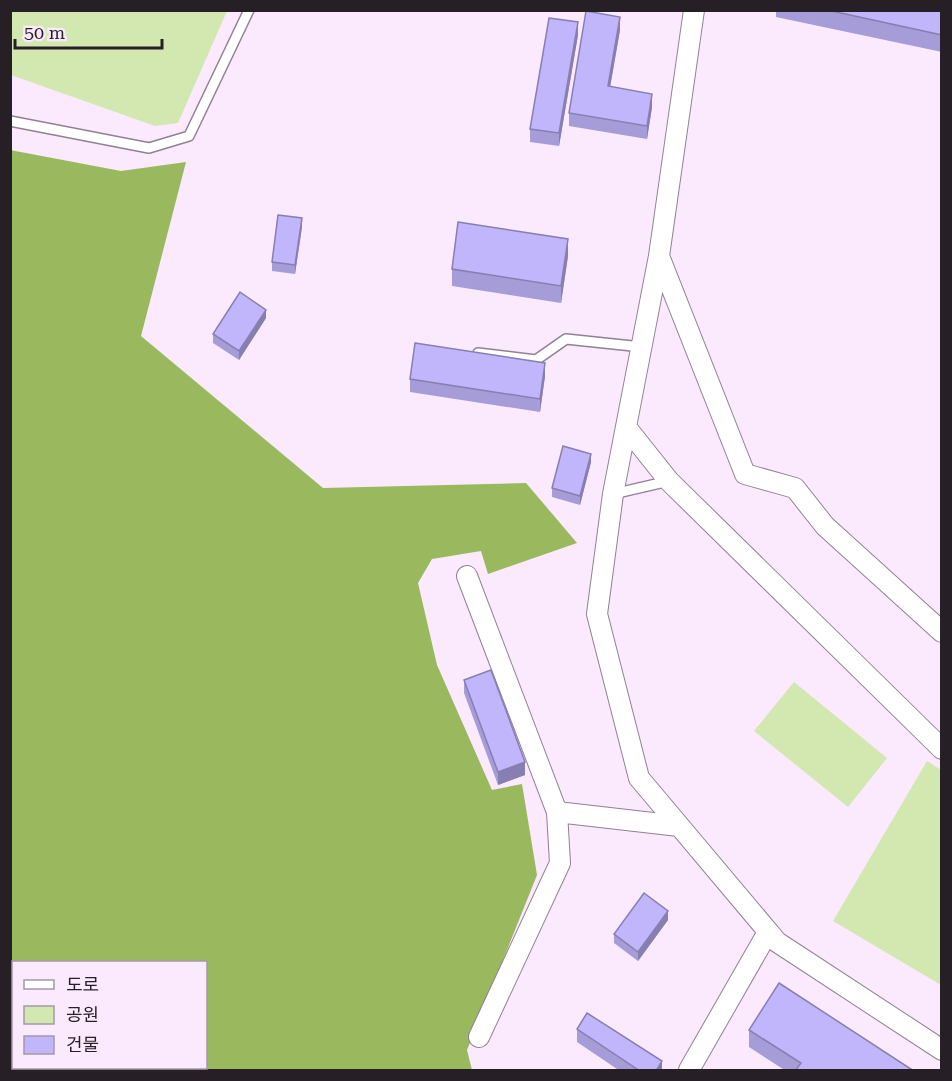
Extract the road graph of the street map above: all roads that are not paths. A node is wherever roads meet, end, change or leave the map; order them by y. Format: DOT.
graph roads {
  1 [pos="249,10"];
  2 [pos="692,11"];
  3 [pos="10,121"];
  4 [pos="659,256"];
  5 [pos="642,347"];
  6 [pos="472,352"];
  7 [pos="626,427"];
  8 [pos="669,481"];
  9 [pos="613,494"];
  10 [pos="467,576"];
  11 [pos="942,632"];
  12 [pos="942,749"];
  13 [pos="556,812"];
  14 [pos="679,826"];
  15 [pos="768,932"];
  16 [pos="479,1037"];
  17 [pos="942,1050"];
  18 [pos="689,1071"];
  1 -- 3 [label="lane"];
  2 -- 4 [label="street"];
  4 -- 5 [label="street"];
  4 -- 11 [label="street"];
  5 -- 6 [label="lane"];
  5 -- 7 [label="street"];
  7 -- 8 [label="street"];
  7 -- 9 [label="street"];
  8 -- 9 [label="lane"];
  8 -- 12 [label="street"];
  9 -- 14 [label="street"];
  10 -- 13 [label="street"];
  13 -- 14 [label="street"];
  13 -- 16 [label="street"];
  14 -- 15 [label="street"];
  15 -- 17 [label="street"];
  15 -- 18 [label="street"];
}
